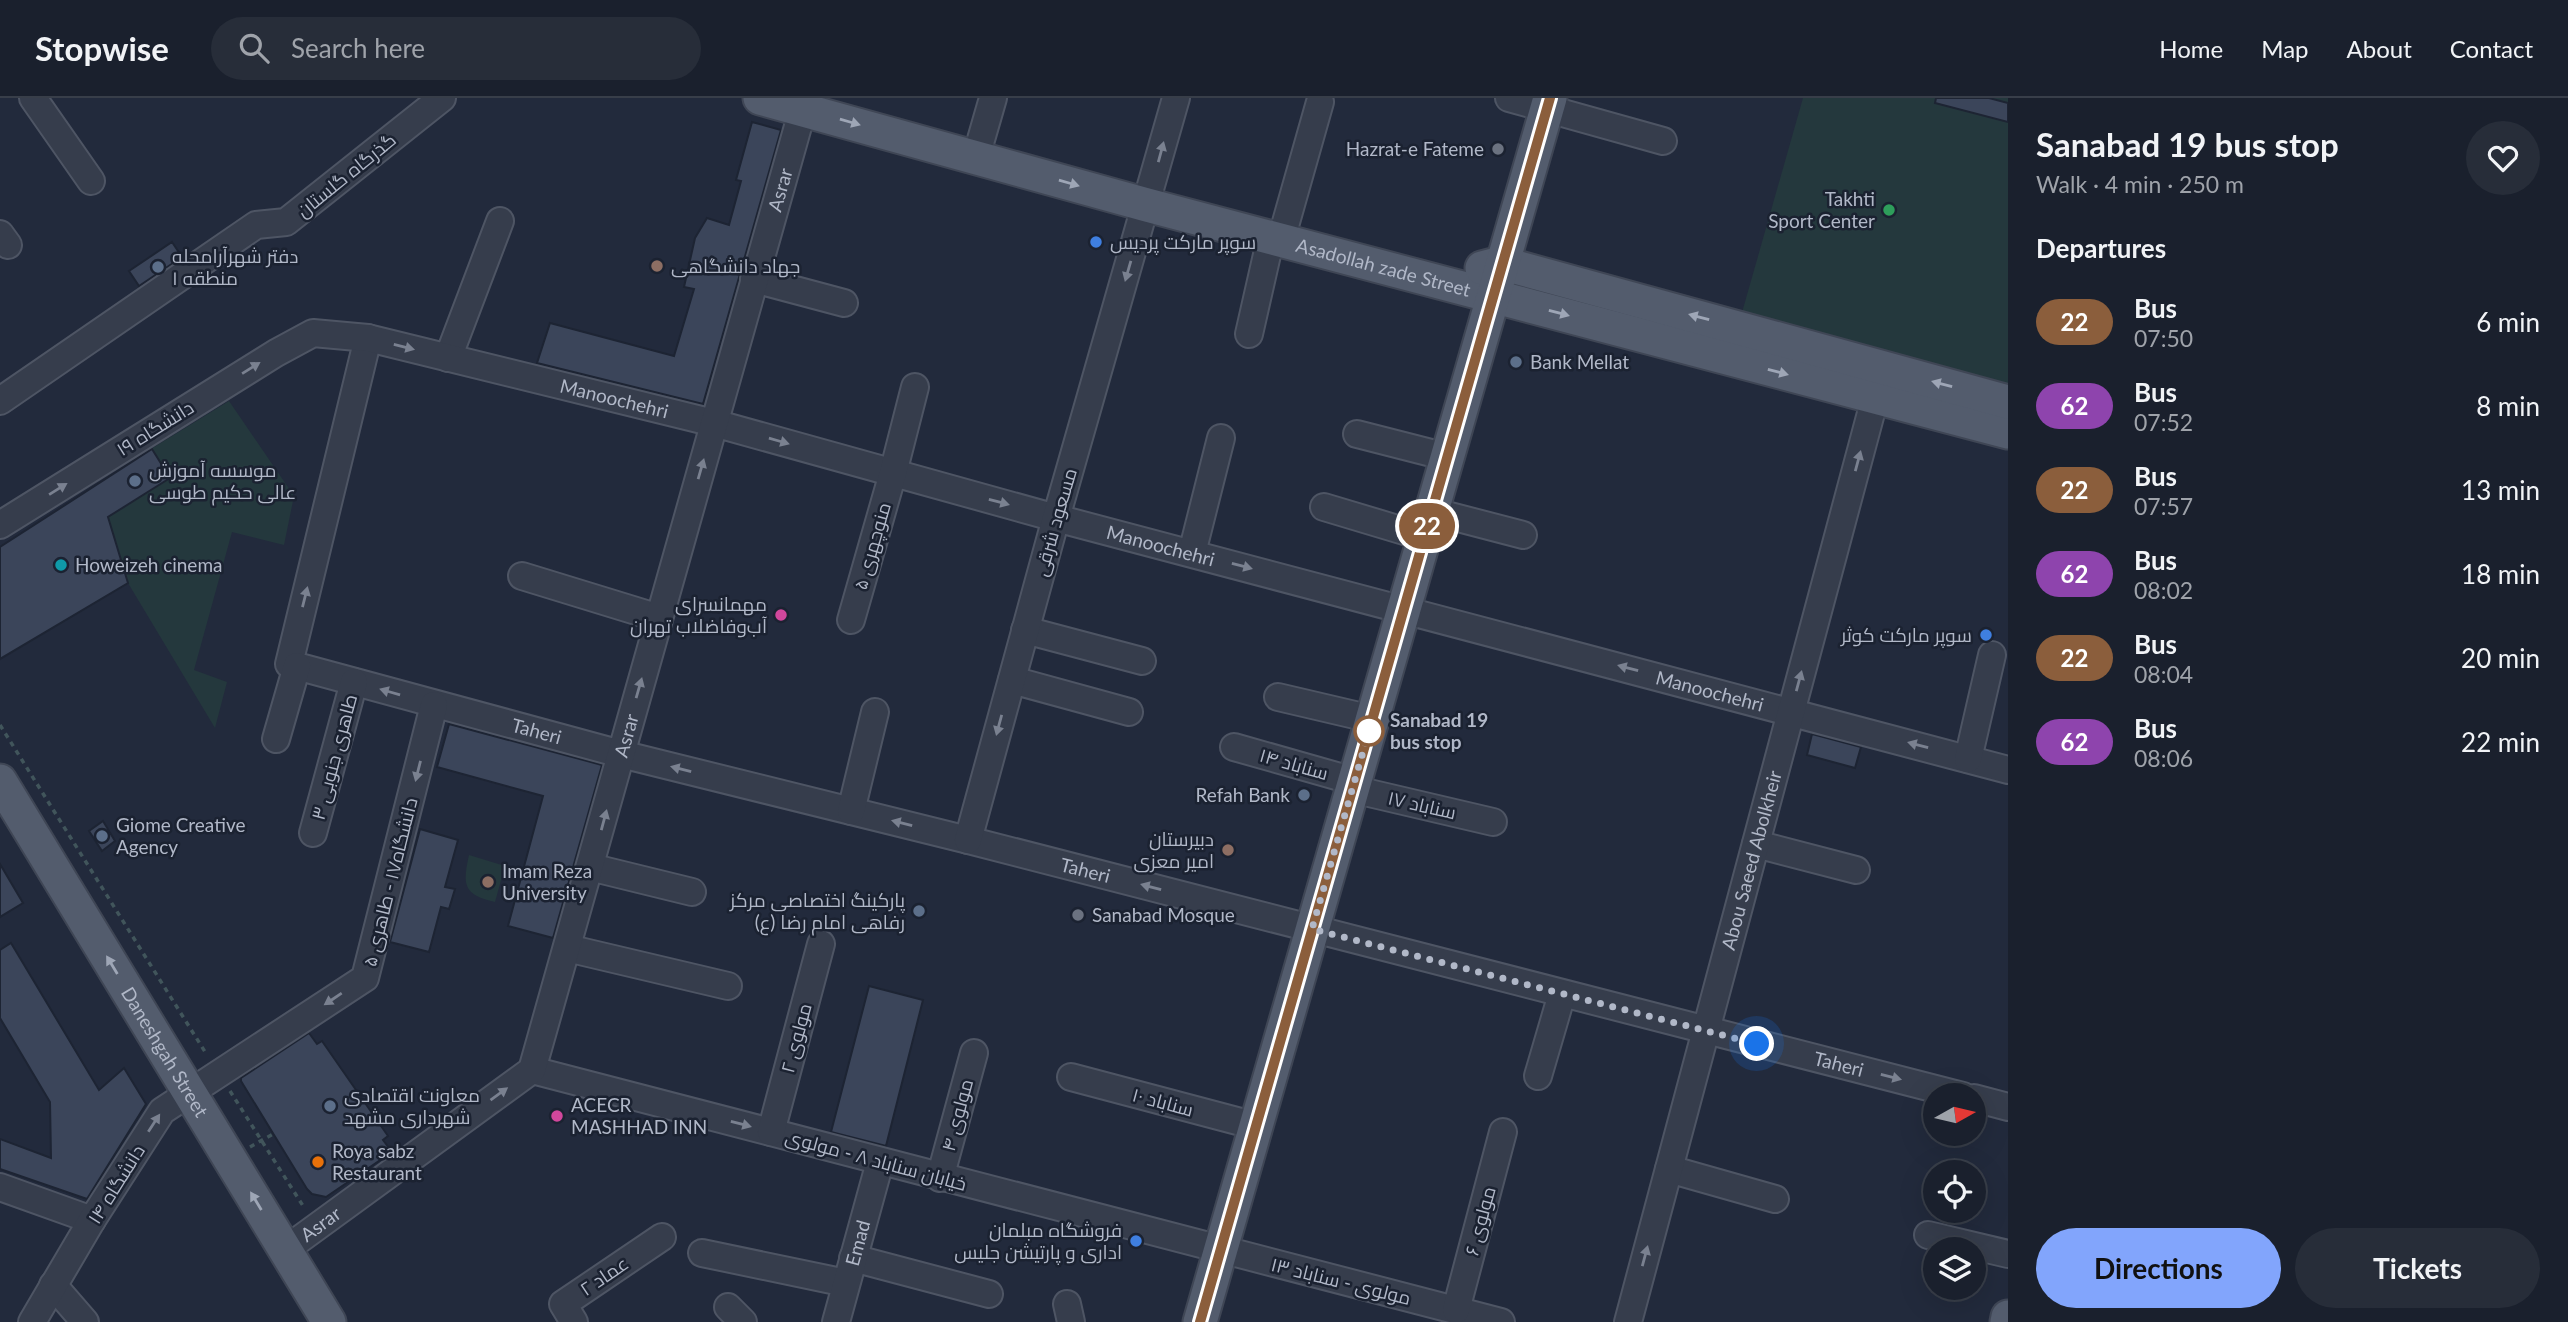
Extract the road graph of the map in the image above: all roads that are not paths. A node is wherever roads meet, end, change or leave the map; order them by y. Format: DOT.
graph roads {
  1 [pos="33,98"];
  2 [pos="442,98"];
  3 [pos="760,98"];
  4 [pos="993,98"];
  5 [pos="1176,98"];
  6 [pos="1508,98"];
  7 [pos="1320,102"];
  8 [pos="1548,103"];
  9 [pos="804,104"];
  10 [pos="1663,141"];
  11 [pos="976,157"];
  12 [pos="91,181"];
  13 [pos="1147,205"];
  14 [pos="500,221"];
  15 [pos="1276,239"];
  16 [pos="1502,263"];
  17 [pos="1404,273"];
  18 [pos="754,279"];
  19 [pos="1493,296"];
  20 [pos="844,303"];
  21 [pos="313,333"];
  22 [pos="1249,334"];
  23 [pos="368,338"];
  24 [pos="448,358"];
  25 [pos="915,387"];
  26 [pos="1875,398"];
  27 [pos="0,401"];
  28 [pos="2008,402"];
  29 [pos="714,423"];
  30 [pos="2008,432"];
  31 [pos="1357,434"];
  32 [pos="1221,438"];
  33 [pos="1447,457"];
  34 [pos="893,473"];
  35 [pos="1324,507"];
  36 [pos="1056,518"];
  37 [pos="1427,524"];
  38 [pos="0,525"];
  39 [pos="1523,535"];
  40 [pos="1192,553"];
  41 [pos="522,576"];
  42 [pos="1404,609"];
  43 [pos="659,618"];
  44 [pos="851,620"];
  45 [pos="1025,630"];
  46 [pos="1992,655"];
  47 [pos="1142,661"];
  48 [pos="293,665"];
  49 [pos="1012,680"];
  50 [pos="354,682"];
  51 [pos="1278,697"];
  52 [pos="434,705"];
  53 [pos="1791,711"];
  54 [pos="875,712"];
  55 [pos="1129,712"];
  56 [pos="1372,719"];
  57 [pos="276,739"];
  58 [pos="1234,747"];
  59 [pos="621,754"];
  60 [pos="1968,759"];
  61 [pos="2008,770"];
  62 [pos="0,781"];
  63 [pos="1353,785"];
  64 [pos="851,811"];
  65 [pos="1493,822"];
  66 [pos="313,833"];
  67 [pos="968,840"];
  68 [pos="1756,844"];
  69 [pos="590,867"];
  70 [pos="1856,870"];
  71 [pos="692,892"];
  72 [pos="1312,929"];
  73 [pos="821,944"];
  74 [pos="567,948"];
  75 [pos="728,986"];
  76 [pos="1562,994"];
  77 [pos="1706,1031"];
  78 [pos="974,1053"];
  79 [pos="532,1070"];
  80 [pos="1538,1076"];
  81 [pos="1071,1077"];
  82 [pos="1923,1086"];
  83 [pos="191,1094"];
  84 [pos="1986,1101"];
  85 [pos="2008,1107"];
  86 [pos="1256,1126"];
  87 [pos="771,1132"];
  88 [pos="1503,1132"];
  89 [pos="880,1162"];
  90 [pos="1669,1169"];
  91 [pos="940,1178"];
  92 [pos="0,1187"];
  93 [pos="1775,1199"];
  94 [pos="93,1220"];
  95 [pos="1928,1235"];
  96 [pos="662,1237"];
  97 [pos="285,1250"];
  98 [pos="1220,1250"];
  99 [pos="702,1253"];
  100 [pos="2008,1254"];
  101 [pos="850,1271"];
  102 [pos="53,1285"];
  103 [pos="989,1294"];
  104 [pos="1456,1310"];
  105 [pos="1421,1312"];
  106 [pos="32,1322"];
  107 [pos="85,1322"];
  108 [pos="329,1322"];
  109 [pos="574,1322"];
  110 [pos="836,1322"];
  111 [pos="1200,1322"];
  112 [pos="1501,1322"];
  113 [pos="1628,1322"];
  1 -- 12 [label="street"];
  2 -- 27 [label="street, گذرگاه گلستان"];
  3 -- 9 [label="main road, Asadollah zade Street"];
  4 -- 11 [label="street"];
  13 -- 5 [label="street, مسعود شرقی, one-way"];
  6 -- 8 [label="street"];
  7 -- 15 [label="street"];
  8 -- 10 [label="street"];
  8 -- 16 [label="main road"];
  9 -- 11 [label="main road, Asadollah zade Street, one-way"];
  9 -- 18 [label="street, Asrar"];
  11 -- 13 [label="main road, Asadollah zade Street, one-way"];
  13 -- 15 [label="main road, Asadollah zade Street"];
  13 -- 36 [label="street, مسعود شرقی, one-way"];
  14 -- 24 [label="street"];
  15 -- 17 [label="main road, Asadollah zade Street"];
  15 -- 22 [label="street"];
  16 -- 17 [label="main road"];
  16 -- 19 [label="main road"];
  28 -- 16 [label="main road, one-way"];
  17 -- 19 [label="main road, Asadollah zade Street"];
  18 -- 20 [label="street"];
  18 -- 29 [label="street, Asrar"];
  19 -- 26 [label="main road, Asadollah zade Street, one-way"];
  19 -- 33 [label="main road"];
  21 -- 23 [label="street, Manoochehri"];
  38 -- 21 [label="street, دانشگاه ۱۹, one-way"];
  23 -- 24 [label="street, Manoochehri, one-way"];
  48 -- 23 [label="street, one-way"];
  24 -- 29 [label="street, Manoochehri"];
  25 -- 34 [label="street, منوچهری ۵"];
  26 -- 30 [label="main road, Asadollah zade Street"];
  53 -- 26 [label="street, Abou Saeed Abolkheir, one-way"];
  29 -- 34 [label="street, Manoochehri, one-way"];
  43 -- 29 [label="street, Asrar, one-way"];
  31 -- 33 [label="street"];
  32 -- 40 [label="street"];
  33 -- 37 [label="main road"];
  34 -- 36 [label="street, Manoochehri, one-way"];
  34 -- 44 [label="street, منوچهری ۵"];
  35 -- 37 [label="street"];
  36 -- 40 [label="street, Manoochehri"];
  36 -- 45 [label="street, مسعود شرقی"];
  37 -- 39 [label="street"];
  37 -- 42 [label="main road"];
  40 -- 42 [label="street, Manoochehri, one-way"];
  41 -- 43 [label="street"];
  53 -- 42 [label="street, Manoochehri, one-way"];
  42 -- 56 [label="main road"];
  59 -- 43 [label="street, Asrar, one-way"];
  45 -- 47 [label="street"];
  45 -- 49 [label="street, مسعود شرقی"];
  46 -- 60 [label="street"];
  48 -- 50 [label="street, Taheri"];
  48 -- 57 [label="street"];
  49 -- 55 [label="street"];
  49 -- 67 [label="street, مسعود شرقی, one-way"];
  52 -- 50 [label="street, Taheri, one-way"];
  50 -- 66 [label="street, طاهری جنوبی ۳"];
  51 -- 56 [label="street"];
  52 -- 59 [label="street, Taheri"];
  52 -- 83 [label="street, دانشگاه۱۷ - طاهری ۵, one-way"];
  60 -- 53 [label="street, Manoochehri, one-way"];
  53 -- 68 [label="street, Abou Saeed Abolkheir"];
  54 -- 64 [label="street"];
  56 -- 63 [label="main road"];
  58 -- 63 [label="street, سناباد ۱۴"];
  64 -- 59 [label="street, Taheri, one-way"];
  69 -- 59 [label="street, Asrar, one-way"];
  60 -- 61 [label="street, Manoochehri"];
  83 -- 62 [label="main road, Daneshgah Street, one-way"];
  63 -- 65 [label="street, سناباد ۱۷"];
  63 -- 72 [label="main road"];
  67 -- 64 [label="street, Taheri, one-way"];
  72 -- 67 [label="street, Taheri, one-way"];
  68 -- 70 [label="street"];
  68 -- 77 [label="street, Abou Saeed Abolkheir"];
  69 -- 71 [label="street"];
  69 -- 74 [label="street, Asrar"];
  72 -- 76 [label="street, Taheri"];
  72 -- 86 [label="main road"];
  73 -- 87 [label="street, مولوی ۲"];
  74 -- 75 [label="street"];
  74 -- 79 [label="street, Asrar"];
  76 -- 77 [label="street, Taheri"];
  76 -- 80 [label="street"];
  77 -- 82 [label="street, Taheri, one-way"];
  77 -- 90 [label="street, Abou Saeed Abolkheir"];
  78 -- 91 [label="street, مولوی ۴"];
  79 -- 87 [label="street, خیابان سناباد ۸ - مولوی, one-way"];
  97 -- 79 [label="street, Asrar, one-way"];
  81 -- 86 [label="street, سناباد ۱۰"];
  94 -- 83 [label="street, دانشگاه ۱۴, one-way"];
  97 -- 83 [label="main road, Daneshgah Street, one-way"];
  84 -- 85 [label="street"];
  86 -- 98 [label="main road"];
  87 -- 89 [label="street, خیابان سناباد ۸ - مولوی"];
  88 -- 104 [label="street, مولوی ۶"];
  89 -- 91 [label="street, خیابان سناباد ۸ - مولوی"];
  89 -- 101 [label="street, Emad"];
  90 -- 93 [label="street"];
  113 -- 90 [label="street, Abou Saeed Abolkheir, one-way"];
  91 -- 98 [label="street, خیابان سناباد ۸ - مولوی"];
  92 -- 94 [label="street"];
  94 -- 102 [label="street, دانشگاه ۱۴"];
  95 -- 100 [label="street"];
  96 -- 109 [label="street, عماد ۲"];
  97 -- 108 [label="main road, Daneshgah Street"];
  98 -- 105 [label="street, مولوی - سناباد ۱۳"];
  98 -- 111 [label="main road"];
  99 -- 101 [label="street"];
  101 -- 103 [label="street"];
  101 -- 110 [label="street, Emad"];
  102 -- 106 [label="street, دانشگاه ۱۴"];
  102 -- 107 [label="street"];
  104 -- 105 [label="street, مولوی - سناباد ۱۳"];
  104 -- 112 [label="street, مولوی - سناباد ۱۳"];
}
